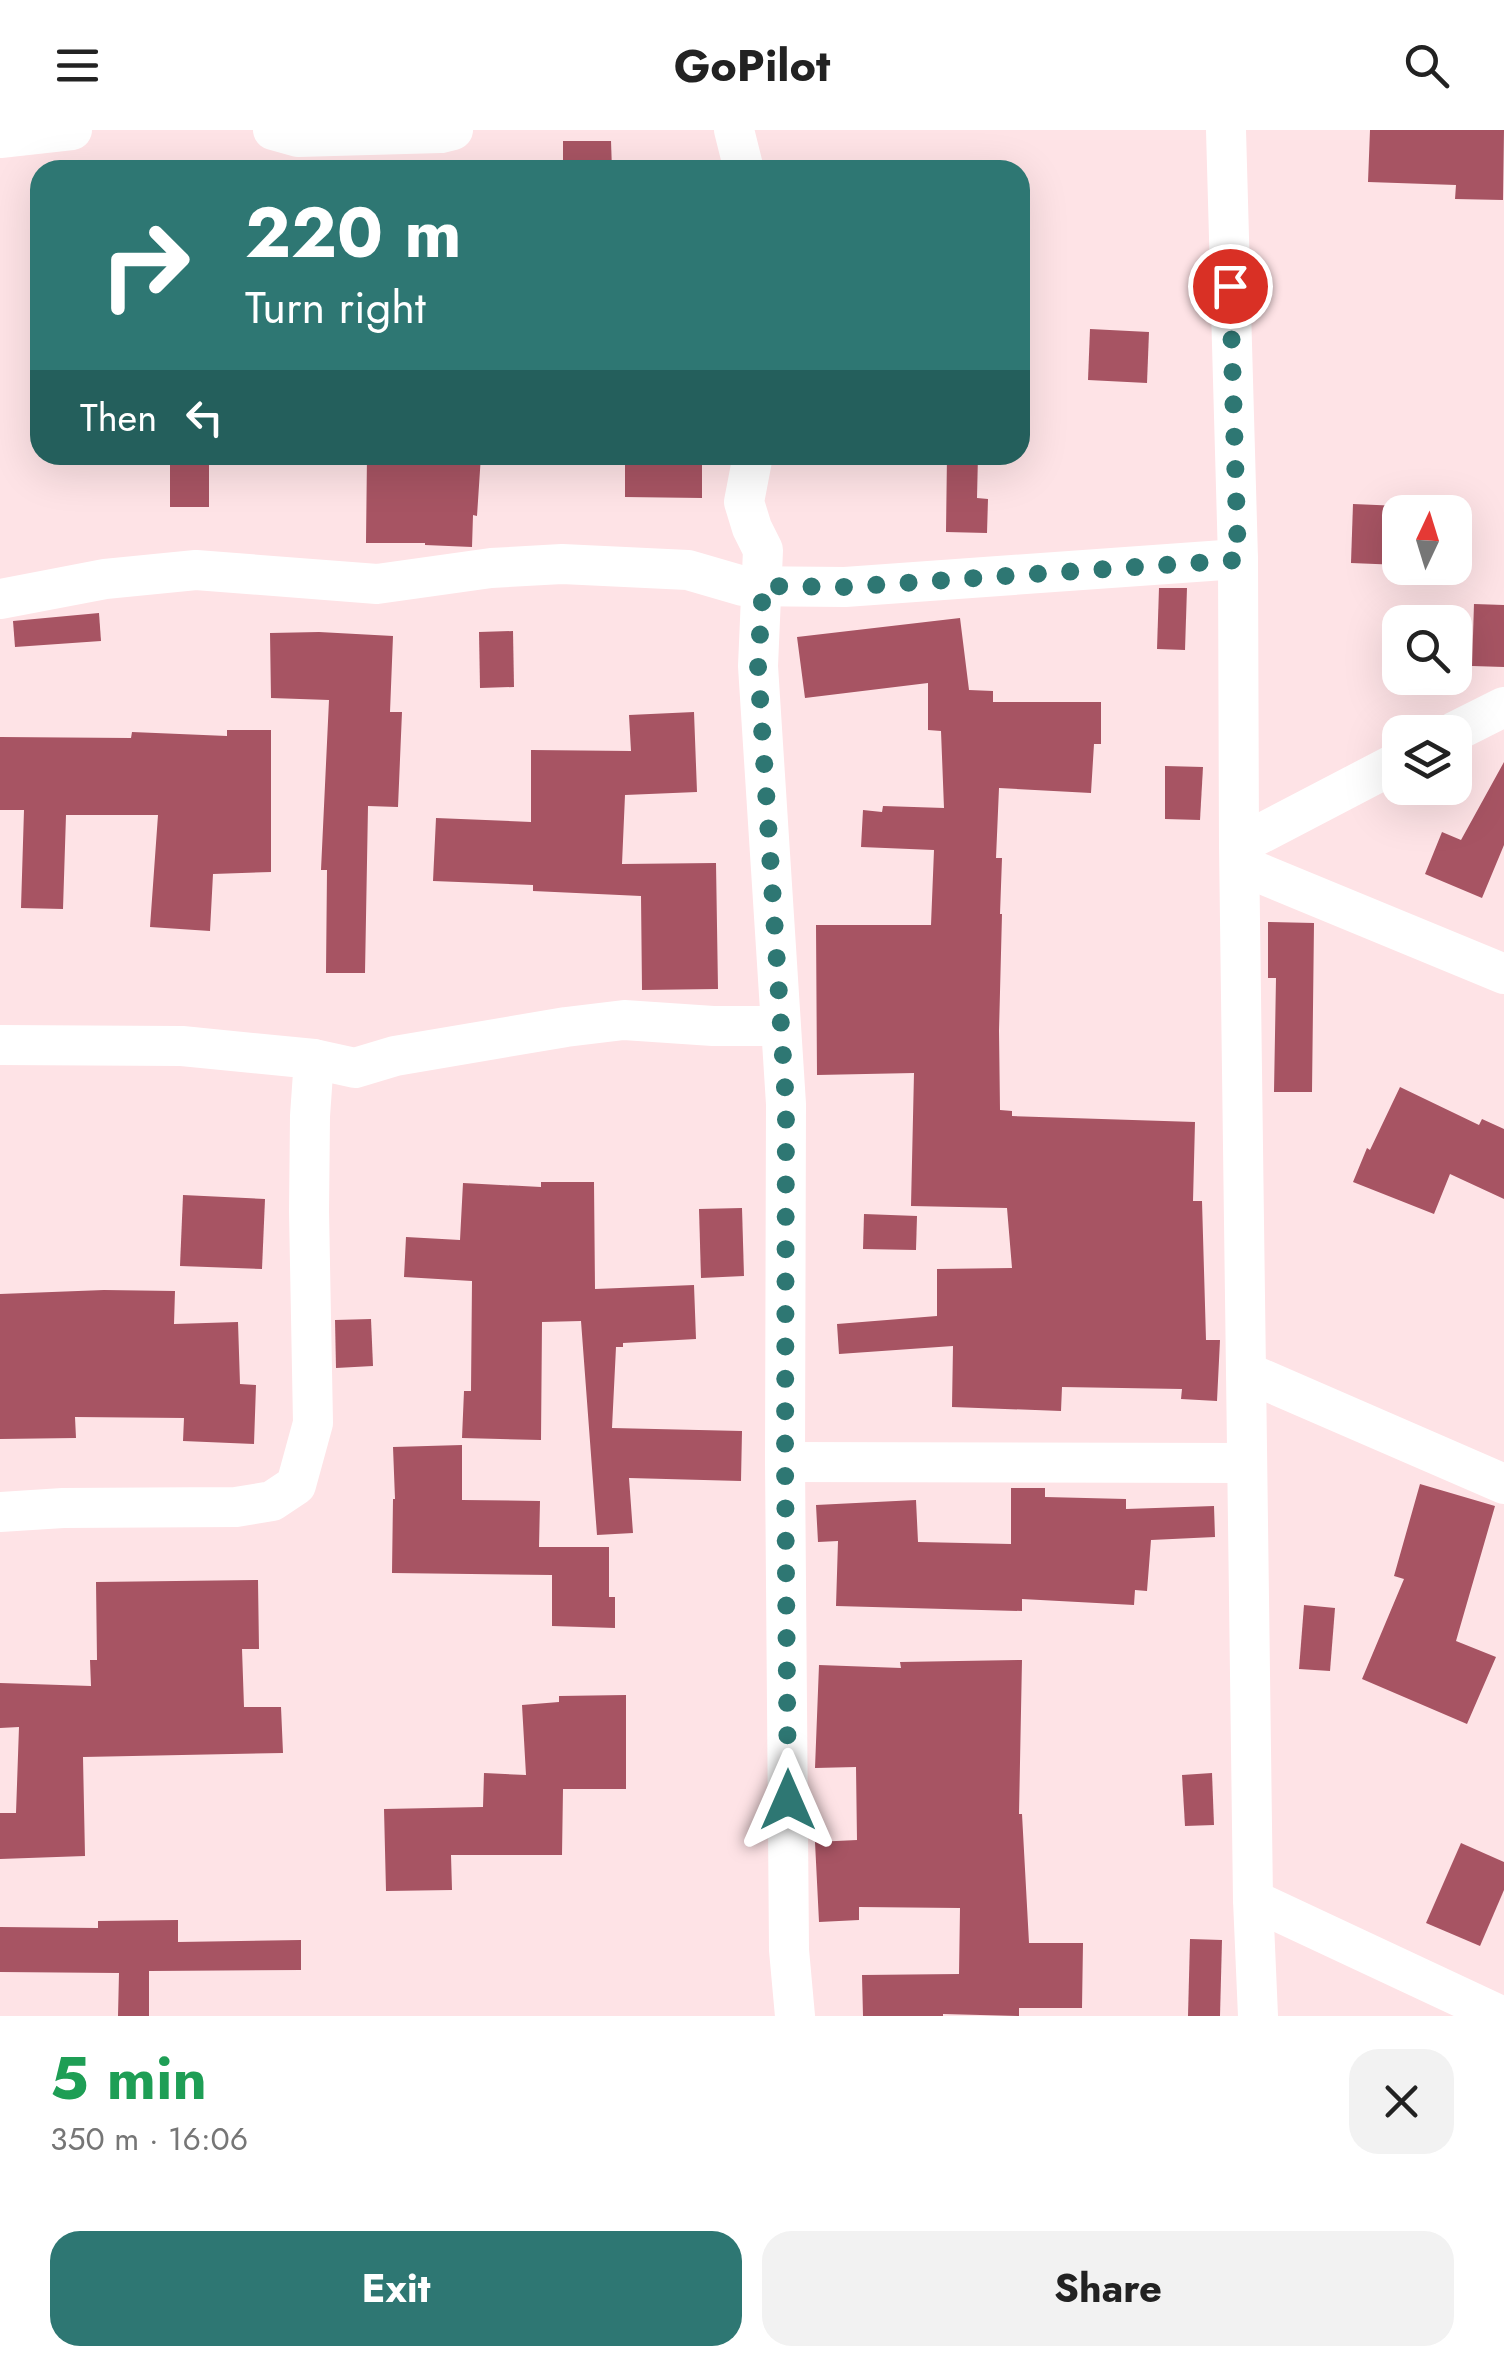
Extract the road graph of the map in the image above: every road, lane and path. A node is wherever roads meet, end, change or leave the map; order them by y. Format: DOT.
graph roads {
  1 [pos="72,130"];
  2 [pos="272,130"];
  3 [pos="454,130"];
  4 [pos="734,130"];
  5 [pos="1226,130"];
  6 [pos="0,138"];
  7 [pos="742,160"];
  8 [pos="751,465"];
  9 [pos="1238,560"];
  10 [pos="763,586"];
  11 [pos="0,598"];
  12 [pos="1504,706"];
  13 [pos="1472,723"];
  14 [pos="1382,772"];
  15 [pos="1239,855"];
  16 [pos="1504,974"];
  17 [pos="780,1026"];
  18 [pos="0,1045"];
  19 [pos="314,1060"];
  20 [pos="1246,1372"];
  21 [pos="785,1462"];
  22 [pos="1247,1463"];
  23 [pos="1504,1484"];
  24 [pos="0,1512"];
  25 [pos="1253,1900"];
  26 [pos="794,2016"];
  27 [pos="1258,2016"];
  28 [pos="1501,2016"];
  1 -- 6 [label="street"];
  2 -- 3 [label="street"];
  4 -- 7 [label="street"];
  5 -- 9 [label="street"];
  8 -- 10 [label="street"];
  9 -- 10 [label="street"];
  9 -- 15 [label="street"];
  10 -- 11 [label="street"];
  10 -- 17 [label="street"];
  12 -- 13 [label="street"];
  14 -- 15 [label="street"];
  15 -- 16 [label="street"];
  15 -- 20 [label="street"];
  17 -- 19 [label="street"];
  17 -- 21 [label="street"];
  18 -- 19 [label="street"];
  19 -- 24 [label="street"];
  20 -- 22 [label="street"];
  20 -- 23 [label="street"];
  21 -- 22 [label="street"];
  21 -- 26 [label="street"];
  22 -- 25 [label="street"];
  25 -- 27 [label="street"];
  25 -- 28 [label="street"];
}
